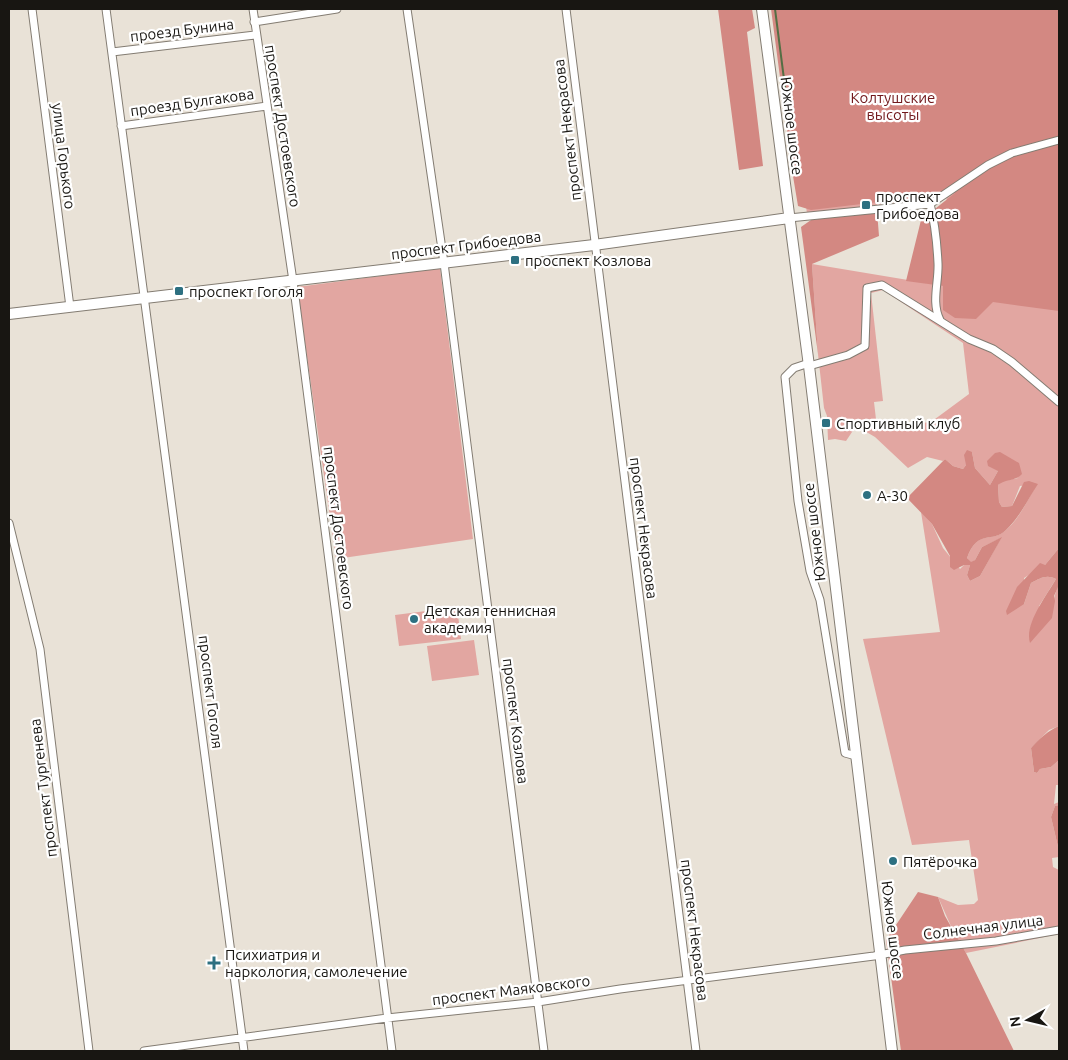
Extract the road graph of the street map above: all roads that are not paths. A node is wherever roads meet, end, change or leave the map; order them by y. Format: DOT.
graph roads {
  1 [pos="32,9"];
  2 [pos="106,9"];
  3 [pos="253,9"];
  4 [pos="337,9"];
  5 [pos="407,9"];
  6 [pos="566,9"];
  7 [pos="762,9"];
  8 [pos="254,22"];
  9 [pos="256,35"];
  10 [pos="112,52"];
  11 [pos="267,106"];
  12 [pos="121,126"];
  13 [pos="1059,140"];
  14 [pos="930,204"];
  15 [pos="789,218"];
  16 [pos="594,245"];
  17 [pos="444,263"];
  18 [pos="293,281"];
  19 [pos="146,298"];
  20 [pos="70,307"];
  21 [pos="9,314"];
  22 [pos="940,321"];
  23 [pos="809,364"];
  24 [pos="1059,402"];
  25 [pos="9,524"];
  26 [pos="856,756"];
  27 [pos="1059,930"];
  28 [pos="881,955"];
  29 [pos="687,981"];
  30 [pos="538,1002"];
  31 [pos="387,1018"];
  32 [pos="242,1039"];
  33 [pos="89,1051"];
  34 [pos="144,1051"];
  35 [pos="244,1051"];
  36 [pos="392,1051"];
  37 [pos="544,1051"];
  38 [pos="696,1051"];
  39 [pos="892,1051"];
  1 -- 20 [label="street, улица Горького"];
  2 -- 10 [label="street, проспект Гоголя"];
  3 -- 8 [label="street, проспект Достоевского"];
  4 -- 8 [label="street, проезд Бунина"];
  5 -- 17 [label="street, проспект Козлова"];
  6 -- 16 [label="street, проспект Некрасова"];
  7 -- 15 [label="street, Южное шоссе"];
  8 -- 9 [label="street, проспект Достоевского"];
  9 -- 10 [label="street, проезд Бунина"];
  9 -- 11 [label="street, проспект Достоевского"];
  10 -- 12 [label="street, проспект Гоголя"];
  11 -- 12 [label="street, проезд Булгакова"];
  11 -- 18 [label="street, проспект Достоевского"];
  12 -- 19 [label="street, проспект Гоголя"];
  13 -- 14 [label="street, проспект Грибоедова"];
  14 -- 15 [label="street, проспект Грибоедова"];
  14 -- 22 [label="street"];
  15 -- 16 [label="street, проспект Грибоедова"];
  15 -- 23 [label="street, Южное шоссе"];
  16 -- 17 [label="street, проспект Грибоедова"];
  16 -- 29 [label="street, проспект Некрасова"];
  17 -- 18 [label="street, проспект Грибоедова"];
  17 -- 30 [label="street, проспект Козлова"];
  18 -- 19 [label="street, проспект Грибоедова"];
  18 -- 31 [label="street, проспект Достоевского"];
  19 -- 20 [label="street, проспект Грибоедова"];
  19 -- 32 [label="street, проспект Гоголя"];
  20 -- 21 [label="street, проспект Грибоедова"];
  22 -- 23 [label="street"];
  22 -- 24 [label="street"];
  23 -- 26 [label="street, Южное шоссе"];
  23 -- 26 [label="street"];
  25 -- 33 [label="street, проспект Тургенева"];
  26 -- 28 [label="street, Южное шоссе"];
  27 -- 28 [label="street, Солнечная улица"];
  28 -- 29 [label="street, проспект Маяковского"];
  28 -- 39 [label="street, Южное шоссе"];
  29 -- 30 [label="street, проспект Маяковского"];
  29 -- 38 [label="street, проспект Некрасова"];
  30 -- 31 [label="street, проспект Маяковского"];
  30 -- 37 [label="street, проспект Козлова"];
  31 -- 32 [label="street, проспект Маяковского"];
  31 -- 36 [label="street, проспект Достоевского"];
  32 -- 34 [label="street, проспект Маяковского"];
  32 -- 35 [label="street, проспект Гоголя"];
}
